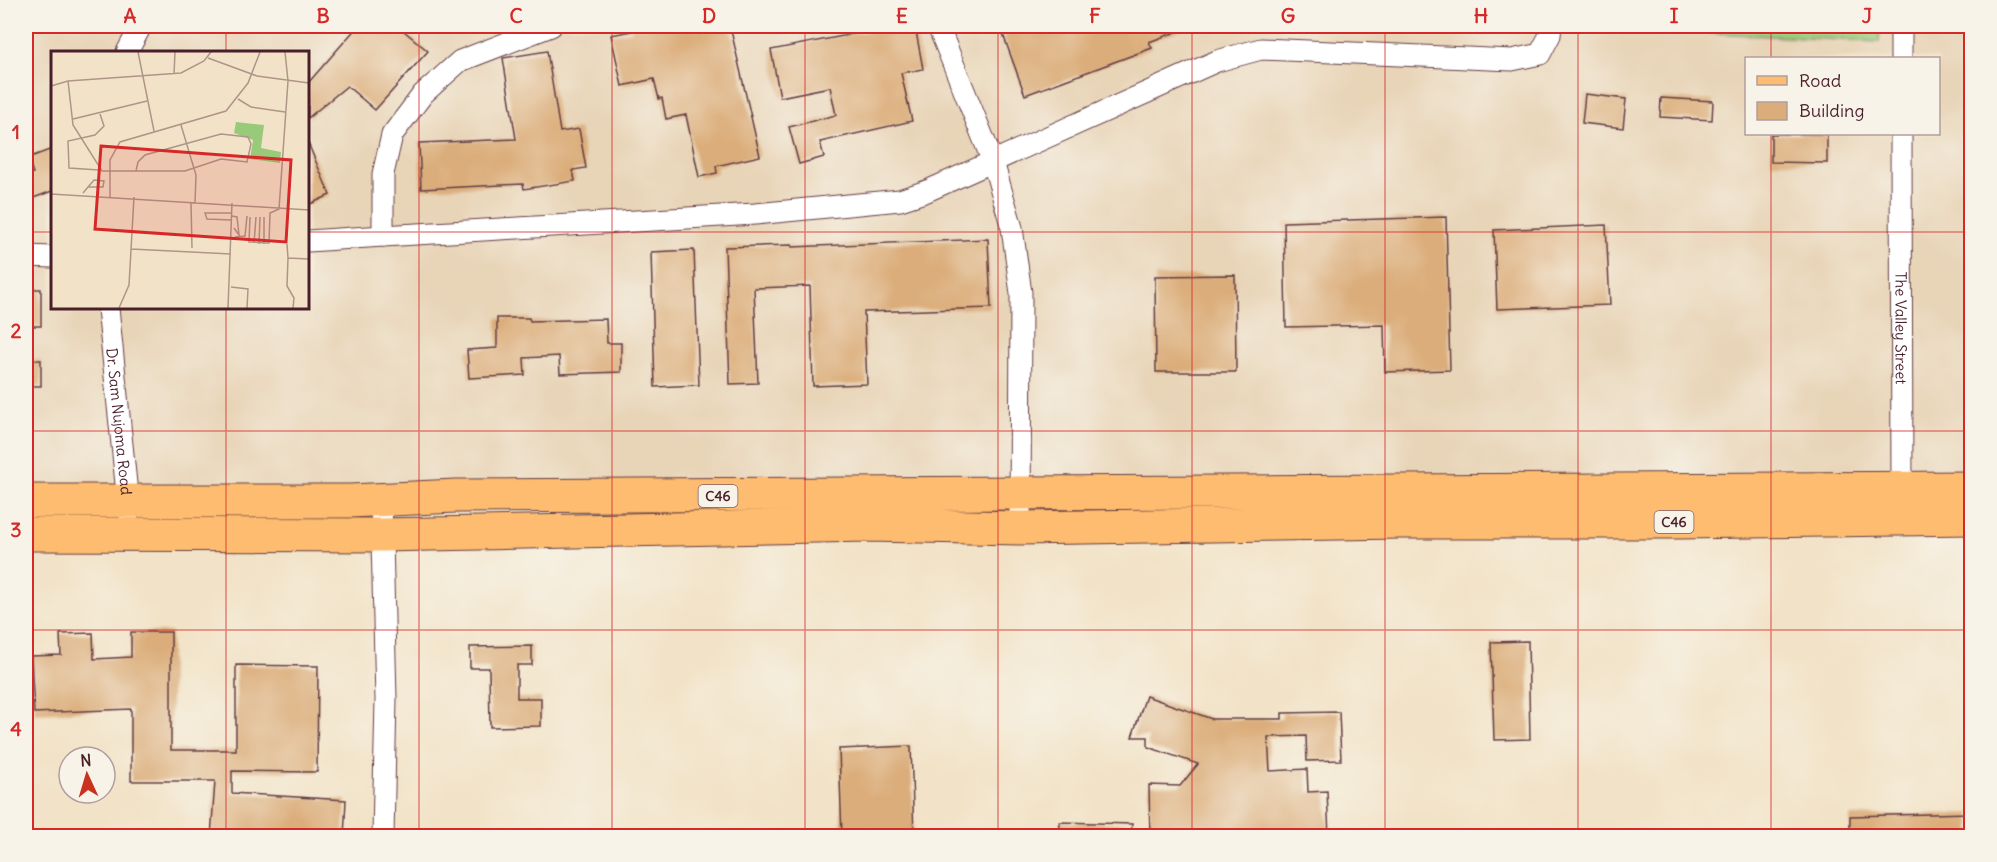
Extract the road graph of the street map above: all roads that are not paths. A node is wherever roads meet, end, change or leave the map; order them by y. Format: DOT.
graph roads {
  1 [pos="141,26"];
  2 [pos="551,26"];
  3 [pos="938,26"];
  4 [pos="1551,26"];
  5 [pos="1901,26"];
  6 [pos="128,51"];
  7 [pos="1901,57"];
  8 [pos="1901,135"];
  9 [pos="993,162"];
  10 [pos="383,236"];
  11 [pos="309,241"];
  12 [pos="26,256"];
  13 [pos="51,257"];
  14 [pos="108,309"];
  15 [pos="1971,488"];
  16 [pos="1020,493"];
  17 [pos="381,500"];
  18 [pos="26,501"];
  19 [pos="128,501"];
  20 [pos="1902,505"];
  21 [pos="1971,518"];
  22 [pos="1020,528"];
  23 [pos="26,534"];
  24 [pos="382,535"];
  25 [pos="129,536"];
  26 [pos="383,837"];
  1 -- 6 [label="street"];
  2 -- 10 [label="street"];
  3 -- 9 [label="street"];
  4 -- 9 [label="street"];
  5 -- 7 [label="street"];
  8 -- 20 [label="street, The Valley Street"];
  9 -- 10 [label="street"];
  9 -- 16 [label="street"];
  10 -- 11 [label="street"];
  12 -- 13 [label="street"];
  14 -- 19 [label="street, Dr. Sam Nujoma Road"];
  15 -- 20 [label="main road, C46"];
  16 -- 17 [label="main road, C46"];
  16 -- 20 [label="main road, C46"];
  16 -- 22 [label="street"];
  17 -- 19 [label="main road, C46"];
  17 -- 24 [label="street"];
  18 -- 19 [label="main road, C46"];
  19 -- 25 [label="street, Dr. Sam Nujoma Road"];
  20 -- 21 [label="main road, C46"];
  20 -- 22 [label="main road, C46"];
  22 -- 24 [label="main road, C46"];
  23 -- 25 [label="main road, C46"];
  24 -- 25 [label="main road, C46"];
  24 -- 26 [label="street"];
}
